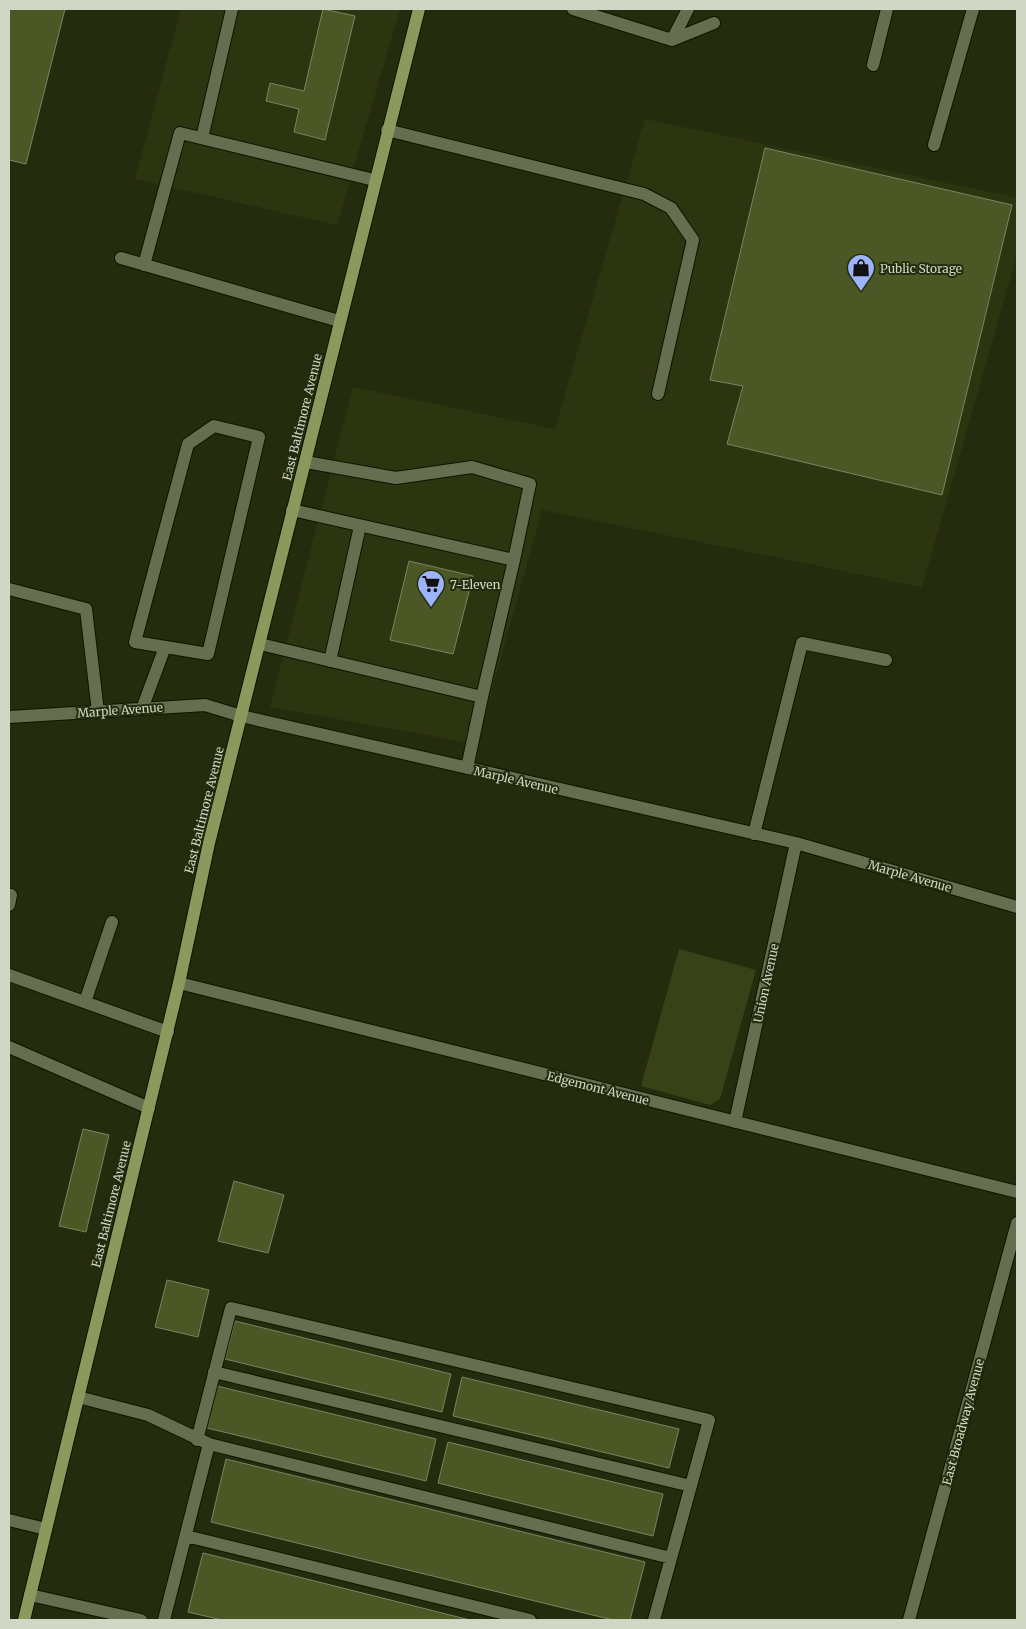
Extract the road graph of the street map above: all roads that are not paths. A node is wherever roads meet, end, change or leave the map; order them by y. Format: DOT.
graph roads {
  1 [pos="232,9"];
  2 [pos="419,9"];
  3 [pos="573,9"];
  4 [pos="688,9"];
  5 [pos="888,9"];
  6 [pos="973,9"];
  7 [pos="714,23"];
  8 [pos="672,40"];
  9 [pos="873,65"];
  10 [pos="387,130"];
  11 [pos="202,138"];
  12 [pos="934,145"];
  13 [pos="374,180"];
  14 [pos="121,258"];
  15 [pos="144,265"];
  16 [pos="339,321"];
  17 [pos="658,394"];
  18 [pos="306,462"];
  19 [pos="292,510"];
  20 [pos="360,526"];
  21 [pos="514,560"];
  22 [pos="9,589"];
  23 [pos="260,644"];
  24 [pos="165,647"];
  25 [pos="886,660"];
  26 [pos="330,661"];
  27 [pos="482,697"];
  28 [pos="142,709"];
  29 [pos="98,712"];
  30 [pos="241,716"];
  31 [pos="9,717"];
  32 [pos="467,768"];
  33 [pos="754,834"];
  34 [pos="796,843"];
  35 [pos="1017,907"];
  36 [pos="112,922"];
  37 [pos="9,974"];
  38 [pos="180,983"];
  39 [pos="85,1002"];
  40 [pos="168,1032"];
  41 [pos="9,1047"];
  42 [pos="149,1108"];
  43 [pos="735,1122"];
  44 [pos="1017,1192"];
  45 [pos="1017,1223"];
  46 [pos="214,1372"];
  47 [pos="78,1397"];
  48 [pos="203,1442"];
  49 [pos="691,1486"];
  50 [pos="9,1520"];
  51 [pos="46,1529"];
  52 [pos="186,1536"];
  53 [pos="671,1558"];
  54 [pos="30,1595"];
  55 [pos="24,1620"];
  56 [pos="141,1620"];
  57 [pos="164,1620"];
  58 [pos="530,1620"];
  59 [pos="654,1620"];
  60 [pos="909,1620"];
  1 -- 11 [label="street"];
  2 -- 10 [label="main road, East Baltimore Avenue"];
  3 -- 8 [label="street"];
  4 -- 8 [label="street"];
  5 -- 9 [label="street"];
  6 -- 12 [label="street"];
  7 -- 8 [label="street"];
  10 -- 13 [label="main road, East Baltimore Avenue"];
  10 -- 17 [label="street"];
  11 -- 13 [label="street"];
  11 -- 15 [label="street"];
  13 -- 16 [label="main road, East Baltimore Avenue"];
  14 -- 15 [label="street"];
  15 -- 16 [label="street"];
  16 -- 18 [label="main road, East Baltimore Avenue"];
  18 -- 19 [label="main road, East Baltimore Avenue"];
  18 -- 21 [label="street"];
  19 -- 20 [label="street"];
  19 -- 23 [label="main road, East Baltimore Avenue"];
  20 -- 21 [label="street"];
  20 -- 26 [label="street"];
  21 -- 27 [label="street"];
  22 -- 29 [label="street"];
  23 -- 26 [label="street"];
  23 -- 30 [label="main road, East Baltimore Avenue"];
  24 -- 24 [label="street"];
  24 -- 28 [label="street"];
  25 -- 33 [label="street"];
  26 -- 27 [label="street"];
  27 -- 32 [label="street"];
  28 -- 29 [label="street, Marple Avenue"];
  28 -- 30 [label="street, Marple Avenue"];
  29 -- 31 [label="street, Marple Avenue"];
  30 -- 32 [label="street, Marple Avenue"];
  30 -- 38 [label="main road, East Baltimore Avenue"];
  32 -- 33 [label="street, Marple Avenue"];
  33 -- 34 [label="street, Marple Avenue"];
  34 -- 35 [label="street, Marple Avenue"];
  34 -- 43 [label="street, Union Avenue"];
  36 -- 39 [label="street"];
  37 -- 39 [label="street"];
  38 -- 40 [label="main road, East Baltimore Avenue"];
  38 -- 43 [label="street, Edgemont Avenue"];
  39 -- 40 [label="street"];
  40 -- 42 [label="main road, East Baltimore Avenue"];
  41 -- 42 [label="street"];
  42 -- 47 [label="main road, East Baltimore Avenue"];
  43 -- 44 [label="street, Edgemont Avenue"];
  45 -- 60 [label="street, East Broadway Avenue"];
  46 -- 48 [label="street"];
  46 -- 49 [label="street"];
  46 -- 49 [label="street"];
  47 -- 48 [label="street"];
  47 -- 51 [label="main road, East Baltimore Avenue"];
  48 -- 52 [label="street"];
  48 -- 53 [label="street"];
  49 -- 53 [label="street"];
  50 -- 51 [label="street"];
  51 -- 54 [label="main road, East Baltimore Avenue"];
  52 -- 57 [label="street"];
  52 -- 58 [label="street"];
  53 -- 59 [label="street"];
  54 -- 55 [label="main road, East Baltimore Avenue"];
  54 -- 56 [label="street"];
}
